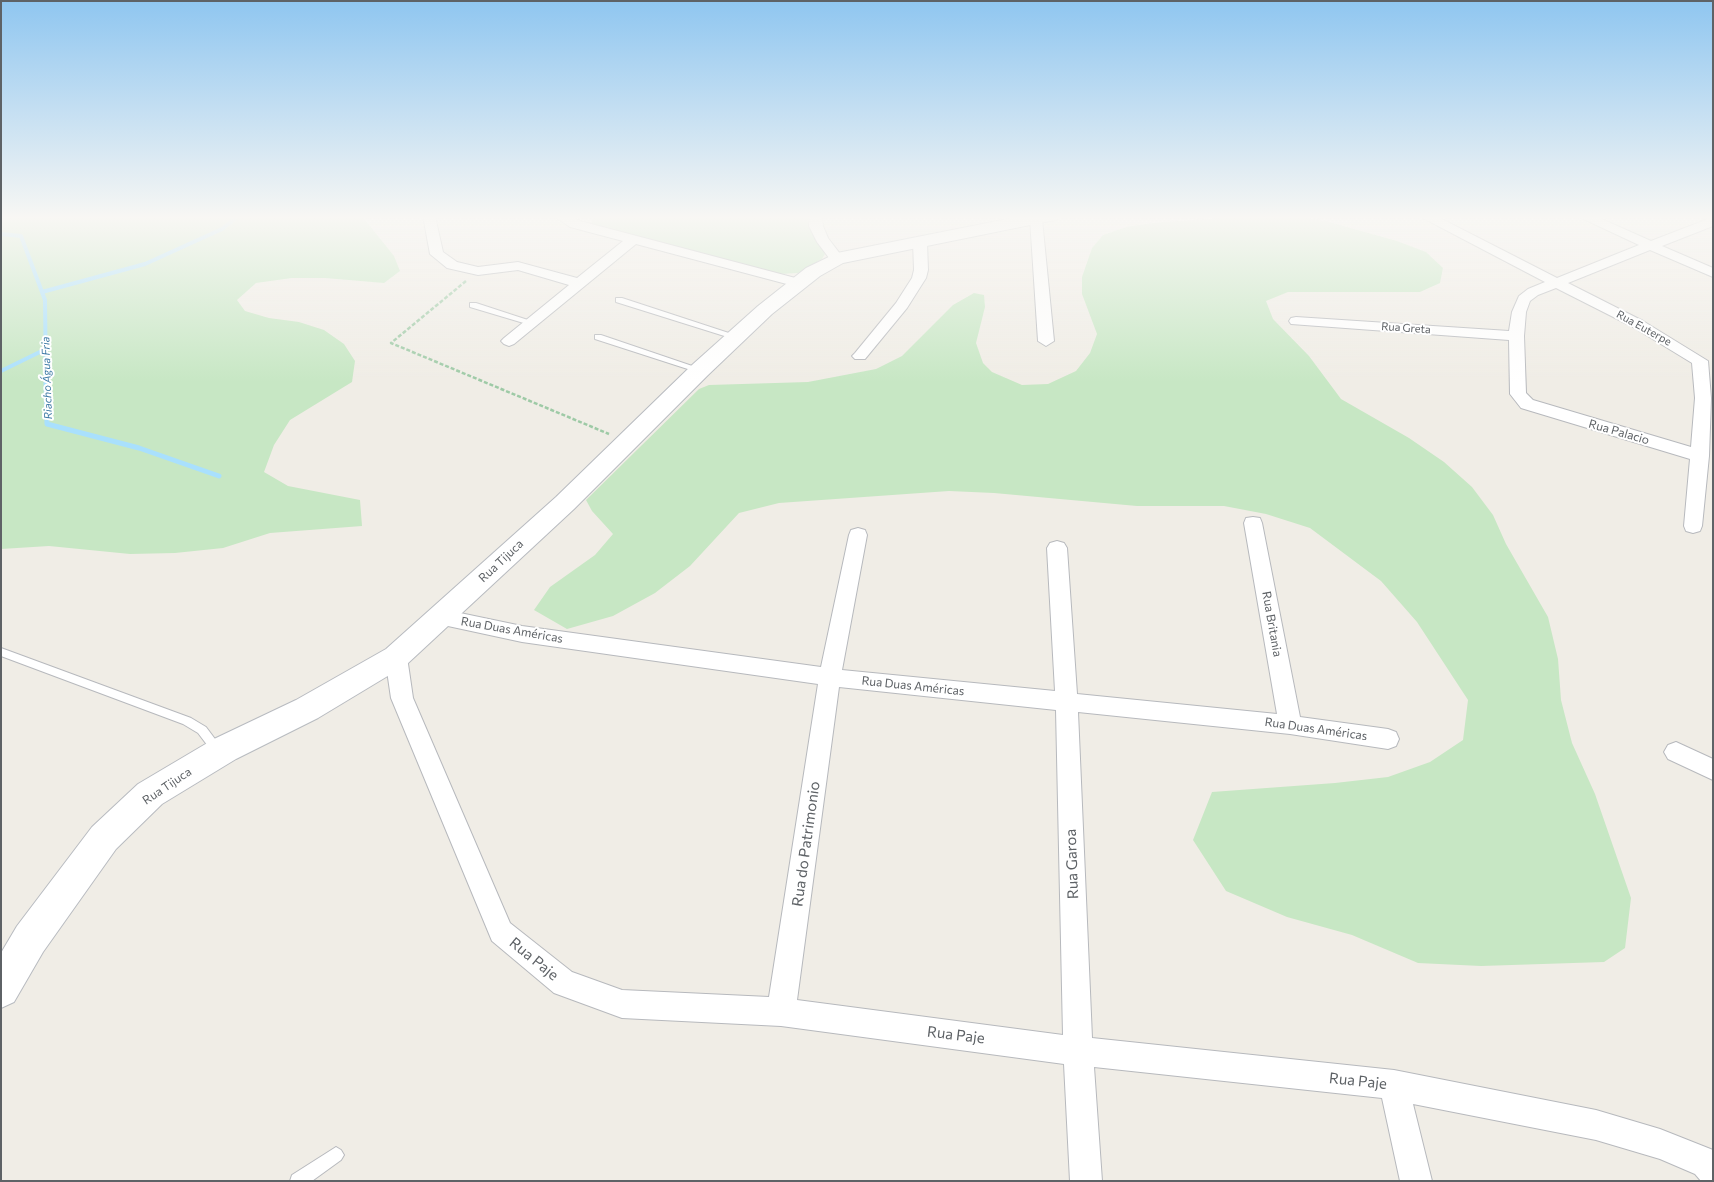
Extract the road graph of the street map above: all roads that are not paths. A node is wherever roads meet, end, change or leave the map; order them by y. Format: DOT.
graph roads {
  1 [pos="536,271"];
  2 [pos="593,271"];
  3 [pos="754,271"];
  4 [pos="815,271"];
  5 [pos="921,271"];
  6 [pos="1044,271"];
  7 [pos="1535,271"];
  8 [pos="1587,271"];
  9 [pos="578,283"];
  10 [pos="798,283"];
  11 [pos="1558,283"];
  12 [pos="619,300"];
  13 [pos="473,305"];
  14 [pos="1296,321"];
  15 [pos="530,322"];
  16 [pos="1516,336"];
  17 [pos="598,337"];
  18 [pos="737,337"];
  19 [pos="1046,340"];
  20 [pos="509,341"];
  21 [pos="860,356"];
  22 [pos="1707,356"];
  23 [pos="700,370"];
  24 [pos="1700,456"];
  25 [pos="1254,523"];
  26 [pos="1693,526"];
  27 [pos="858,535"];
  28 [pos="1057,548"];
  29 [pos="441,617"];
  30 [pos="1,652"];
  31 [pos="396,657"];
  32 [pos="830,677"];
  33 [pos="1067,703"];
  34 [pos="1290,725"];
  35 [pos="1388,739"];
  36 [pos="219,752"];
  37 [pos="1676,752"];
  38 [pos="1713,770"];
  39 [pos="1,989"];
  40 [pos="781,1012"];
  41 [pos="1078,1051"];
  42 [pos="1394,1085"];
  43 [pos="336,1155"];
  44 [pos="1713,1171"];
  45 [pos="298,1181"];
  46 [pos="1086,1181"];
  47 [pos="1416,1181"];
  1 -- 9 [label="street"];
  2 -- 9 [label="street"];
  3 -- 10 [label="street"];
  4 -- 10 [label="street, Rua Tijuca"];
  5 -- 21 [label="street"];
  6 -- 19 [label="street"];
  7 -- 11 [label="street, Rua Euterpe"];
  8 -- 11 [label="street"];
  9 -- 15 [label="street"];
  10 -- 18 [label="street, Rua Tijuca"];
  11 -- 16 [label="street"];
  11 -- 22 [label="street, Rua Euterpe"];
  12 -- 18 [label="lane"];
  13 -- 15 [label="lane"];
  14 -- 16 [label="street, Rua Greta"];
  15 -- 20 [label="street"];
  16 -- 24 [label="street, Rua Palacio"];
  17 -- 23 [label="lane"];
  18 -- 23 [label="street, Rua Tijuca"];
  22 -- 24 [label="street"];
  23 -- 29 [label="street, Rua Tijuca"];
  24 -- 26 [label="street"];
  25 -- 34 [label="street, Rua Britania"];
  27 -- 32 [label="street, Rua do Patrimonio"];
  28 -- 33 [label="street, Rua Garoa"];
  29 -- 31 [label="street, Rua Tijuca"];
  29 -- 32 [label="street, Rua Duas Américas"];
  30 -- 36 [label="lane"];
  31 -- 36 [label="street, Rua Tijuca"];
  31 -- 40 [label="street, Rua Paje"];
  32 -- 33 [label="street, Rua Duas Américas"];
  32 -- 40 [label="street, Rua do Patrimonio"];
  33 -- 34 [label="street, Rua Duas Américas"];
  33 -- 41 [label="street, Rua Garoa"];
  34 -- 35 [label="street, Rua Duas Américas"];
  36 -- 39 [label="street, Rua Tijuca"];
  37 -- 38 [label="street"];
  40 -- 41 [label="street, Rua Paje"];
  41 -- 42 [label="street, Rua Paje"];
  41 -- 46 [label="street, Rua Garoa"];
  42 -- 44 [label="street, Rua Paje"];
  42 -- 47 [label="street"];
  43 -- 45 [label="lane"];
}
